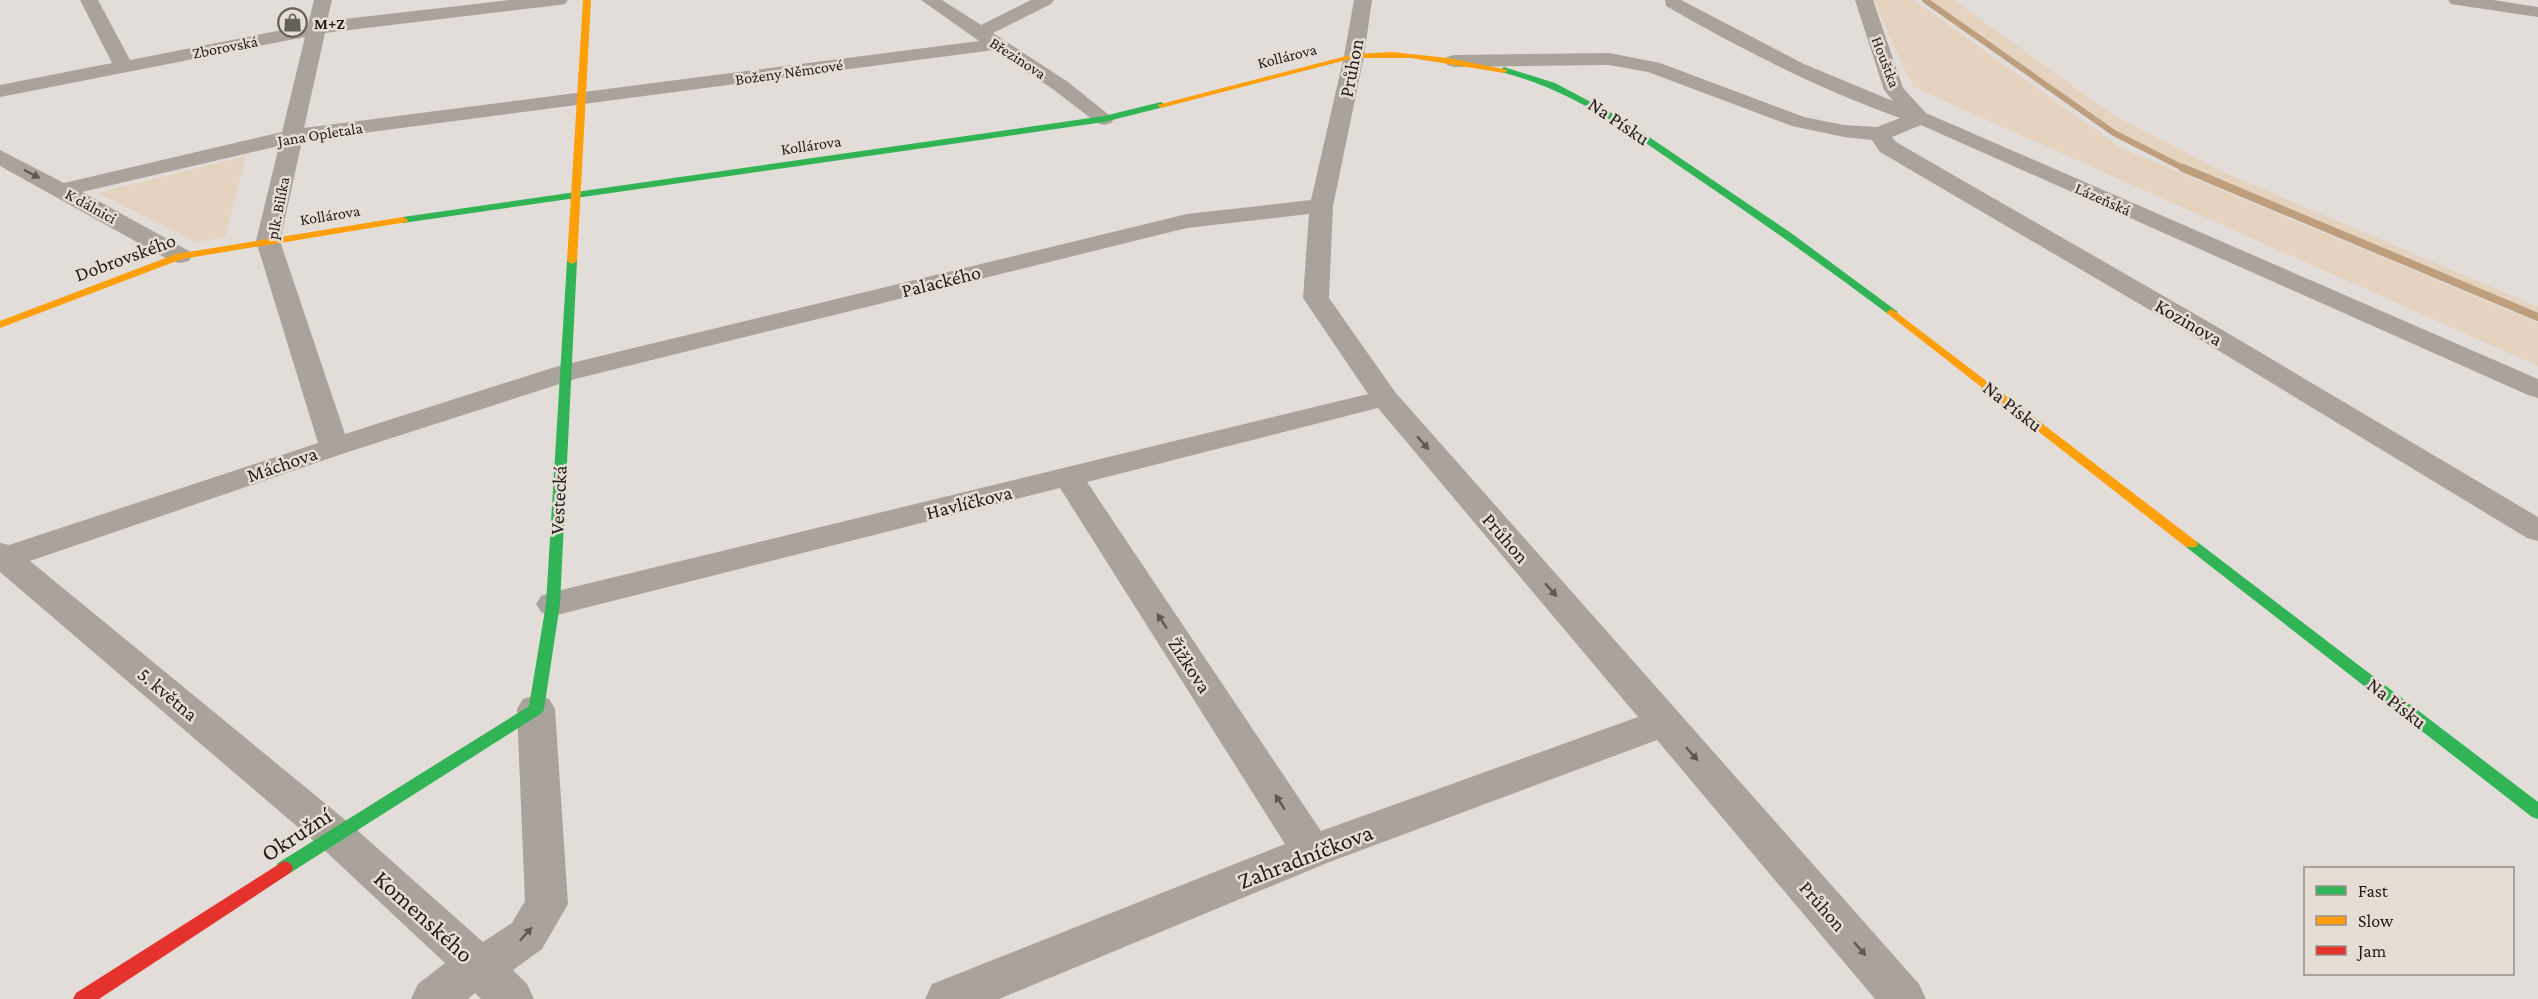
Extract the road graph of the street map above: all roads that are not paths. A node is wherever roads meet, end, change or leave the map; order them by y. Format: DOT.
graph roads {
  1 [pos="89,0"];
  2 [pos="323,0"];
  3 [pos="559,0"];
  4 [pos="587,0"];
  5 [pos="930,0"];
  6 [pos="1045,0"];
  7 [pos="1363,0"];
  8 [pos="1864,0"];
  9 [pos="2457,0"];
  10 [pos="1672,2"];
  11 [pos="2538,12"];
  12 [pos="317,28"];
  13 [pos="979,33"];
  14 [pos="998,44"];
  15 [pos="1354,56"];
  16 [pos="1548,60"];
  17 [pos="1455,61"];
  18 [pos="124,67"];
  19 [pos="1552,85"];
  20 [pos="0,92"];
  21 [pos="580,100"];
  22 [pos="1919,118"];
  23 [pos="1104,119"];
  24 [pos="1879,134"];
  25 [pos="293,136"];
  26 [pos="0,157"];
  27 [pos="63,190"];
  28 [pos="577,195"];
  29 [pos="1321,206"];
  30 [pos="268,242"];
  31 [pos="180,256"];
  32 [pos="0,325"];
  33 [pos="565,373"];
  34 [pos="2538,389"];
  35 [pos="1385,398"];
  36 [pos="334,447"];
  37 [pos="1069,478"];
  38 [pos="2538,531"];
  39 [pos="2,557"];
  40 [pos="553,604"];
  41 [pos="536,710"];
  42 [pos="1665,722"];
  43 [pos="2538,812"];
  44 [pos="335,835"];
  45 [pos="1312,851"];
  46 [pos="477,964"];
  47 [pos="83,999"];
  48 [pos="434,999"];
  49 [pos="511,999"];
  50 [pos="948,999"];
  51 [pos="1903,999"];
  1 -- 18 [label="street"];
  2 -- 12 [label="street, plk. Bilíka"];
  3 -- 12 [label="street, Zborovská"];
  4 -- 21 [label="street, Vestecká"];
  5 -- 13 [label="street, Březinova"];
  6 -- 13 [label="street"];
  7 -- 15 [label="street, Průhon"];
  8 -- 22 [label="street, Houštka"];
  9 -- 11 [label="street"];
  10 -- 22 [label="street, Lázeňská"];
  12 -- 18 [label="street, Zborovská"];
  12 -- 25 [label="street, plk. Bilíka"];
  13 -- 14 [label="street, Březinova"];
  14 -- 21 [label="street, Boženy Němcové"];
  14 -- 23 [label="street, Březinova"];
  15 -- 17 [label="street, Na Písku"];
  15 -- 23 [label="street, Kollárova"];
  15 -- 29 [label="street, Průhon"];
  16 -- 17 [label="street, Na Písku"];
  16 -- 19 [label="street"];
  16 -- 24 [label="street, Na Písku"];
  17 -- 19 [label="street, Na Písku"];
  18 -- 20 [label="street, Zborovská"];
  19 -- 43 [label="street, Na Písku"];
  21 -- 25 [label="street, Jana Opletala"];
  21 -- 28 [label="street, Vestecká"];
  22 -- 24 [label="street"];
  22 -- 34 [label="street, Lázeňská"];
  23 -- 28 [label="street, Kollárova"];
  24 -- 38 [label="street, Kozinova"];
  25 -- 27 [label="street, Jana Opletala"];
  25 -- 30 [label="street, plk. Bilíka"];
  26 -- 27 [label="street, K dálnici, one-way"];
  27 -- 31 [label="street, K dálnici"];
  28 -- 30 [label="street, Kollárova"];
  28 -- 33 [label="street, Vestecká"];
  29 -- 33 [label="street, Palackého"];
  29 -- 35 [label="street, Průhon"];
  30 -- 31 [label="street, Dobrovského"];
  30 -- 36 [label="street, plk. Bilíka"];
  31 -- 32 [label="street, Dobrovského"];
  33 -- 36 [label="street, Máchova"];
  33 -- 40 [label="street, Vestecká"];
  35 -- 37 [label="street, Havlíčkova"];
  35 -- 42 [label="street, Průhon, one-way"];
  36 -- 39 [label="street, Máchova"];
  37 -- 40 [label="street, Havlíčkova"];
  45 -- 37 [label="street, Žižkova, one-way"];
  39 -- 44 [label="street, 5. května"];
  40 -- 41 [label="street, Vestecká"];
  41 -- 44 [label="street, Okružní"];
  46 -- 41 [label="street, Vestecká, one-way"];
  42 -- 45 [label="street, Zahradníčkova"];
  42 -- 51 [label="street, Průhon, one-way"];
  44 -- 46 [label="street, Komenského"];
  44 -- 47 [label="street, Okružní"];
  45 -- 50 [label="street, Zahradníčkova"];
  46 -- 48 [label="street, Vestecká"];
  46 -- 49 [label="street, Komenského"];
}
